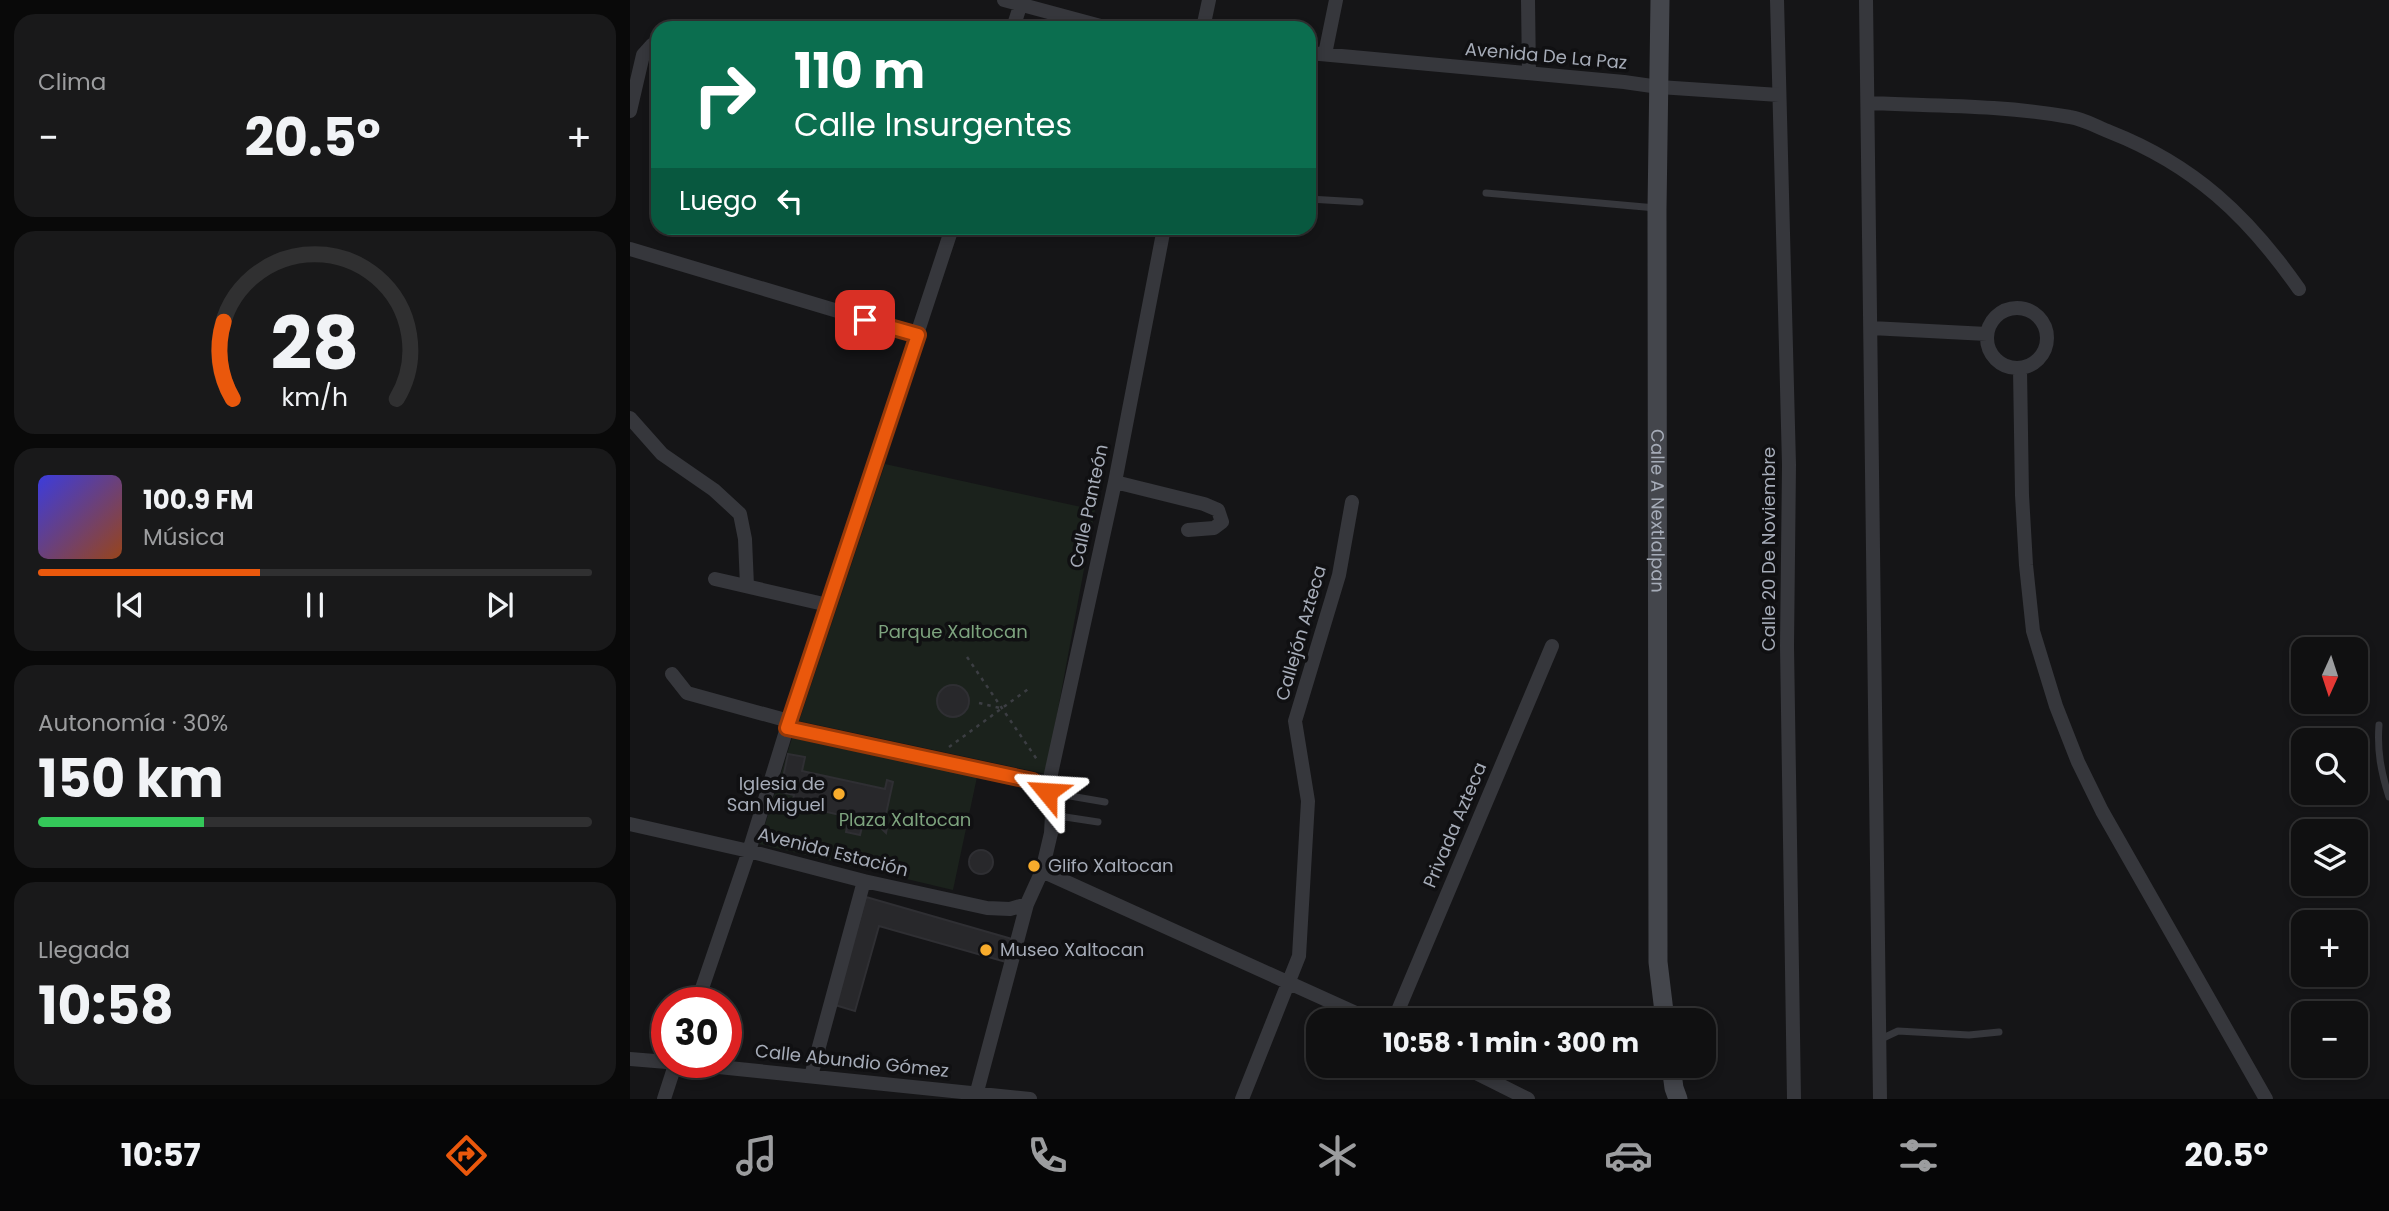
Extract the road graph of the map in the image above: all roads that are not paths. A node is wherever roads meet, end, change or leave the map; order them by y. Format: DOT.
graph roads {
  1 [pos="1004,0"];
  2 [pos="1209,0"];
  3 [pos="1336,0"];
  4 [pos="1528,0"];
  5 [pos="1660,0"];
  6 [pos="1777,0"];
  7 [pos="1866,0"];
  8 [pos="1021,2"];
  9 [pos="1015,21"];
  10 [pos="1085,21"];
  11 [pos="1204,21"];
  12 [pos="651,46"];
  13 [pos="1316,53"];
  14 [pos="1325,54"];
  15 [pos="1529,73"];
  16 [pos="1659,87"];
  17 [pos="1779,94"];
  18 [pos="1868,103"];
  19 [pos="630,111"];
  20 [pos="1486,193"];
  21 [pos="1316,200"];
  22 [pos="1360,202"];
  23 [pos="1657,209"];
  24 [pos="951,235"];
  25 [pos="1163,235"];
  26 [pos="630,249"];
  27 [pos="2299,289"];
  28 [pos="1871,328"];
  29 [pos="1987,334"];
  30 [pos="918,335"];
  31 [pos="2020,369"];
  32 [pos="630,418"];
  33 [pos="1115,482"];
  34 [pos="1352,502"];
  35 [pos="1188,530"];
  36 [pos="715,579"];
  37 [pos="747,586"];
  38 [pos="828,605"];
  39 [pos="1552,646"];
  40 [pos="672,674"];
  41 [pos="788,724"];
  42 [pos="2379,725"];
  43 [pos="1047,792"];
  44 [pos="2389,797"];
  45 [pos="1105,802"];
  46 [pos="1052,815"];
  47 [pos="1098,822"];
  48 [pos="630,824"];
  49 [pos="749,851"];
  50 [pos="1042,871"];
  51 [pos="864,881"];
  52 [pos="1027,904"];
  53 [pos="1290,983"];
  54 [pos="702,987"];
  55 [pos="1345,1008"];
  56 [pos="1399,1008"];
  57 [pos="1664,1008"];
  58 [pos="1999,1032"];
  59 [pos="1881,1039"];
  60 [pos="630,1059"];
  61 [pos="651,1061"];
  62 [pos="742,1069"];
  63 [pos="811,1076"];
  64 [pos="671,1078"];
  65 [pos="1486,1078"];
  66 [pos="976,1096"];
  67 [pos="664,1099"];
  68 [pos="1030,1099"];
  69 [pos="1242,1099"];
  70 [pos="1528,1099"];
  71 [pos="1794,1099"];
  72 [pos="1880,1099"];
  73 [pos="2266,1099"];
  1 -- 8 [label="street"];
  2 -- 11 [label="street"];
  3 -- 14 [label="street"];
  4 -- 15 [label="street"];
  5 -- 16 [label="main road, Calle A Nextlalpan"];
  6 -- 17 [label="street, Calle 20 De Noviembre"];
  7 -- 18 [label="street"];
  8 -- 9 [label="street"];
  8 -- 10 [label="street"];
  12 -- 19 [label="street"];
  13 -- 14 [label="street, Avenida De La Paz"];
  14 -- 15 [label="street, Avenida De La Paz"];
  15 -- 16 [label="street, Avenida De La Paz"];
  16 -- 17 [label="street, Avenida De La Paz"];
  16 -- 23 [label="main road, Calle A Nextlalpan"];
  17 -- 71 [label="street, Calle 20 De Noviembre"];
  18 -- 27 [label="street"];
  18 -- 28 [label="street"];
  20 -- 23 [label="lane"];
  21 -- 22 [label="lane"];
  23 -- 57 [label="main road, Calle A Nextlalpan"];
  24 -- 30 [label="street"];
  25 -- 33 [label="street, Calle Panteón"];
  26 -- 30 [label="street"];
  28 -- 29 [label="street"];
  28 -- 59 [label="street"];
  29 -- 31 [label="street"];
  29 -- 31 [label="street"];
  30 -- 38 [label="street"];
  31 -- 73 [label="street"];
  32 -- 37 [label="street"];
  33 -- 35 [label="street"];
  33 -- 43 [label="street, Calle Panteón"];
  34 -- 53 [label="street, Callejón Azteca"];
  36 -- 37 [label="street"];
  37 -- 38 [label="street"];
  38 -- 41 [label="street"];
  39 -- 56 [label="street, Privada Azteca"];
  40 -- 41 [label="street"];
  41 -- 43 [label="street"];
  41 -- 49 [label="street"];
  42 -- 44 [label="lane"];
  43 -- 45 [label="lane"];
  43 -- 46 [label="street"];
  46 -- 47 [label="lane"];
  46 -- 50 [label="street"];
  48 -- 49 [label="street, Avenida Estación"];
  49 -- 51 [label="street, Avenida Estación"];
  49 -- 54 [label="street"];
  50 -- 52 [label="street"];
  50 -- 53 [label="street"];
  51 -- 52 [label="street, Avenida Estación"];
  51 -- 63 [label="street"];
  52 -- 66 [label="street"];
  53 -- 55 [label="street"];
  53 -- 69 [label="street, Callejón Azteca"];
  58 -- 59 [label="lane"];
  59 -- 72 [label="street"];
  60 -- 61 [label="street, Calle Abundio Gómez"];
  62 -- 63 [label="street, Calle Abundio Gómez"];
  63 -- 66 [label="street, Calle Abundio Gómez"];
  64 -- 67 [label="street"];
  65 -- 70 [label="street"];
  66 -- 68 [label="street, Calle Abundio Gómez"];
}
